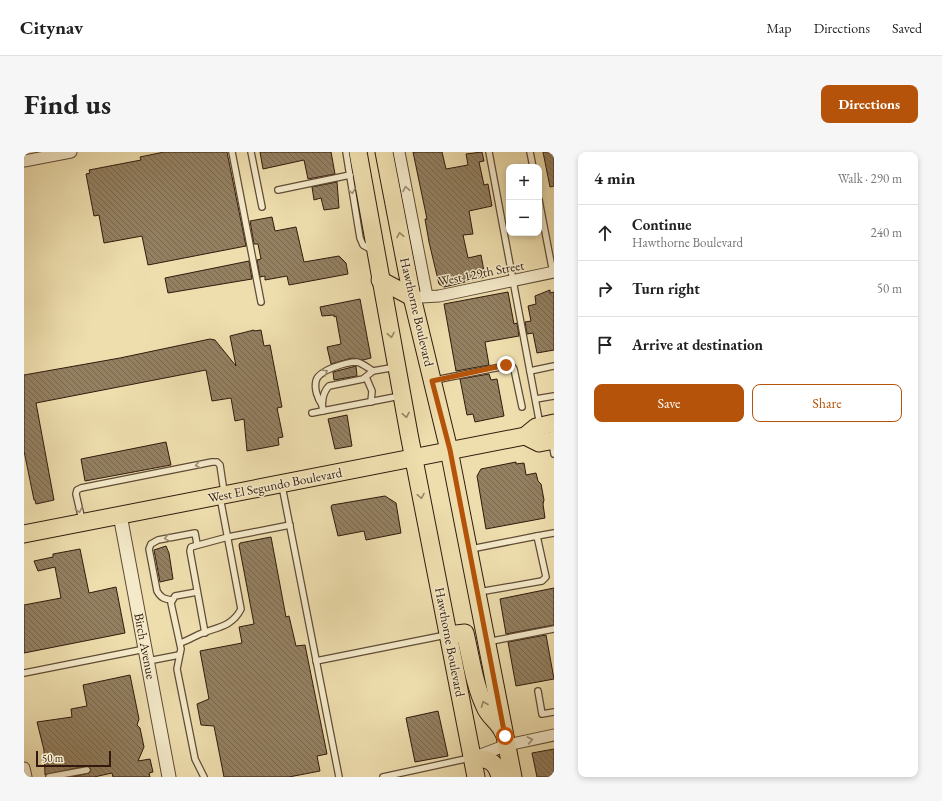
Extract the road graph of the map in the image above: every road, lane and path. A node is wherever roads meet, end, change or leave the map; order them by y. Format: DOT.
graph roads {
  1 [pos="71,152"];
  2 [pos="232,152"];
  3 [pos="251,152"];
  4 [pos="346,152"];
  5 [pos="358,152"];
  6 [pos="384,152"];
  7 [pos="399,152"];
  8 [pos="489,152"];
  9 [pos="530,152"];
  10 [pos="24,162"];
  11 [pos="532,164"];
  12 [pos="350,175"];
  13 [pos="278,190"];
  14 [pos="262,207"];
  15 [pos="542,214"];
  16 [pos="376,252"];
  17 [pos="554,272"];
  18 [pos="380,280"];
  19 [pos="513,281"];
  20 [pos="420,297"];
  21 [pos="261,302"];
  22 [pos="554,366"];
  23 [pos="396,367"];
  24 [pos="530,370"];
  25 [pos="373,371"];
  26 [pos="366,377"];
  27 [pos="432,381"];
  28 [pos="402,396"];
  29 [pos="554,396"];
  30 [pos="536,399"];
  31 [pos="371,402"];
  32 [pos="522,407"];
  33 [pos="322,408"];
  34 [pos="312,413"];
  35 [pos="547,424"];
  36 [pos="525,436"];
  37 [pos="553,444"];
  38 [pos="450,450"];
  39 [pos="414,458"];
  40 [pos="282,483"];
  41 [pos="222,496"];
  42 [pos="120,515"];
  43 [pos="82,523"];
  44 [pos="290,525"];
  45 [pos="554,533"];
  46 [pos="24,534"];
  47 [pos="537,536"];
  48 [pos="228,537"];
  49 [pos="197,544"];
  50 [pos="469,550"];
  51 [pos="197,592"];
  52 [pos="477,593"];
  53 [pos="172,600"];
  54 [pos="554,629"];
  55 [pos="205,632"];
  56 [pos="448,635"];
  57 [pos="487,642"];
  58 [pos="180,643"];
  59 [pos="146,655"];
  60 [pos="179,655"];
  61 [pos="316,661"];
  62 [pos="24,673"];
  63 [pos="538,691"];
  64 [pos="554,712"];
  65 [pos="554,736"];
  66 [pos="506,740"];
  67 [pos="24,768"];
  68 [pos="87,770"];
  69 [pos="476,770"];
  70 [pos="26,777"];
  71 [pos="49,777"];
  72 [pos="169,777"];
  73 [pos="204,777"];
  74 [pos="339,777"];
  75 [pos="383,777"];
  76 [pos="500,777"];
  77 [pos="513,777"];
  1 -- 10 [label="street"];
  2 -- 21 [label="lane"];
  3 -- 14 [label="lane"];
  4 -- 12 [label="lane"];
  5 -- 16 [label="main road, Hawthorne Boulevard"];
  20 -- 6 [label="main road, Hawthorne Boulevard, one-way"];
  20 -- 7 [label="street, one-way"];
  8 -- 19 [label="lane"];
  9 -- 11 [label="lane"];
  12 -- 13 [label="lane"];
  12 -- 16 [label="lane, one-way"];
  15 -- 17 [label="lane"];
  16 -- 18 [label="main road, Hawthorne Boulevard"];
  17 -- 19 [label="street, West 129th Street"];
  18 -- 20 [label="main road"];
  18 -- 23 [label="main road, Hawthorne Boulevard, one-way"];
  19 -- 20 [label="street, West 129th Street"];
  19 -- 24 [label="lane"];
  20 -- 27 [label="main road, Hawthorne Boulevard"];
  22 -- 24 [label="lane"];
  23 -- 25 [label="lane"];
  23 -- 28 [label="main road, Hawthorne Boulevard"];
  24 -- 30 [label="lane"];
  25 -- 26 [label="lane"];
  33 -- 25 [label="lane, one-way"];
  26 -- 31 [label="lane"];
  26 -- 33 [label="lane"];
  27 -- 32 [label="lane"];
  27 -- 38 [label="main road, Hawthorne Boulevard"];
  28 -- 31 [label="lane"];
  28 -- 39 [label="main road, Hawthorne Boulevard, one-way"];
  29 -- 30 [label="lane"];
  30 -- 35 [label="lane"];
  31 -- 33 [label="lane"];
  33 -- 34 [label="lane"];
  35 -- 36 [label="main road, West El Segundo Boulevard"];
  36 -- 37 [label="main road, West El Segundo Boulevard"];
  36 -- 38 [label="main road, West El Segundo Boulevard"];
  38 -- 39 [label="main road, West El Segundo Boulevard"];
  38 -- 50 [label="main road, Hawthorne Boulevard"];
  39 -- 40 [label="main road, West El Segundo Boulevard"];
  39 -- 56 [label="main road, Hawthorne Boulevard, one-way"];
  40 -- 41 [label="main road, West El Segundo Boulevard"];
  40 -- 44 [label="lane"];
  41 -- 42 [label="main road, West El Segundo Boulevard"];
  41 -- 43 [label="lane, one-way"];
  41 -- 48 [label="lane"];
  42 -- 43 [label="main road, West El Segundo Boulevard"];
  42 -- 59 [label="street, Birch Avenue"];
  43 -- 46 [label="main road, West El Segundo Boulevard"];
  44 -- 48 [label="lane"];
  44 -- 61 [label="lane"];
  45 -- 47 [label="lane"];
  47 -- 50 [label="lane"];
  47 -- 52 [label="lane"];
  48 -- 49 [label="lane"];
  48 -- 55 [label="lane"];
  49 -- 51 [label="lane"];
  49 -- 53 [label="lane, one-way"];
  50 -- 52 [label="main road, Hawthorne Boulevard"];
  51 -- 53 [label="lane"];
  51 -- 55 [label="lane"];
  52 -- 57 [label="main road, Hawthorne Boulevard"];
  53 -- 58 [label="lane"];
  54 -- 57 [label="lane"];
  55 -- 58 [label="lane"];
  56 -- 61 [label="lane"];
  66 -- 56 [label="main road, one-way"];
  56 -- 69 [label="main road, Hawthorne Boulevard"];
  57 -- 66 [label="main road, Hawthorne Boulevard"];
  58 -- 60 [label="lane"];
  59 -- 60 [label="lane"];
  59 -- 62 [label="lane"];
  59 -- 72 [label="street, Birch Avenue"];
  60 -- 73 [label="lane"];
  61 -- 74 [label="lane"];
  63 -- 64 [label="lane"];
  66 -- 65 [label="street, one-way"];
  66 -- 69 [label="street"];
  66 -- 77 [label="main road, Hawthorne Boulevard"];
  67 -- 70 [label="street"];
  68 -- 71 [label="lane"];
  69 -- 75 [label="lane"];
  69 -- 76 [label="main road"];
}
